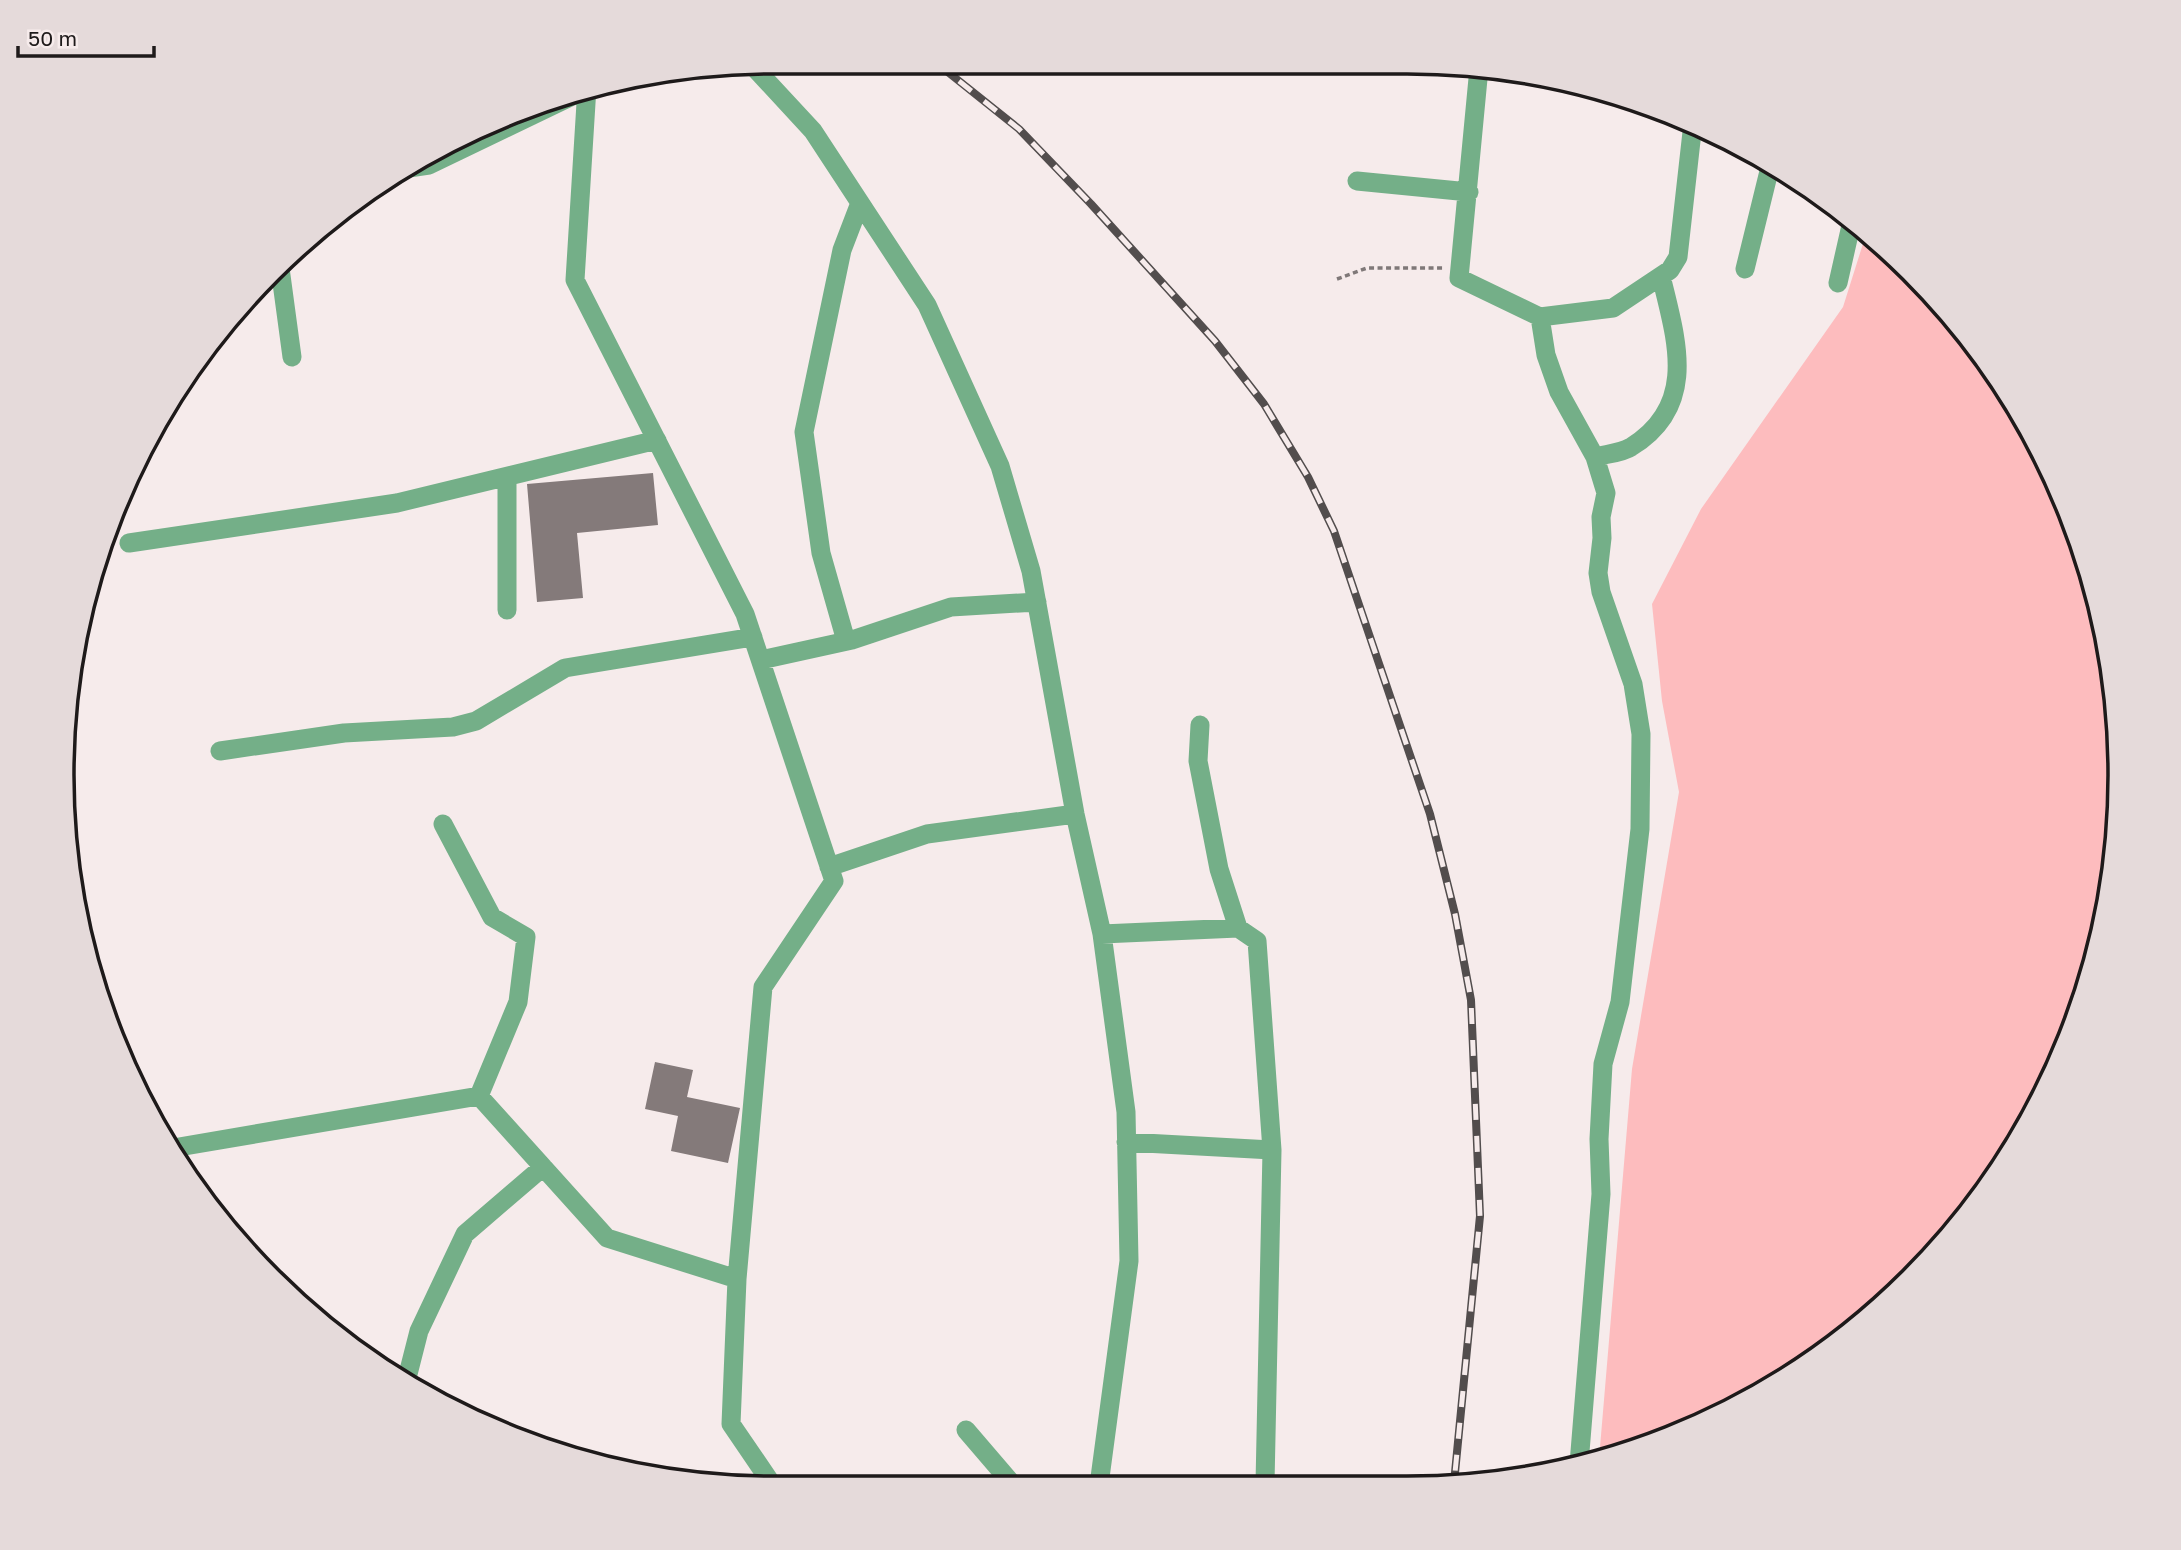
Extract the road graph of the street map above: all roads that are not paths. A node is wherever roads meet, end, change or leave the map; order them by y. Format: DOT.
graph roads {
  1 [pos="761,74"];
  2 [pos="1478,78"];
  3 [pos="586,99"];
  4 [pos="507,127"];
  5 [pos="1692,135"];
  6 [pos="427,165"];
  7 [pos="1768,174"];
  8 [pos="1357,181"];
  9 [pos="1469,192"];
  10 [pos="860,202"];
  11 [pos="1850,232"];
  12 [pos="1745,269"];
  13 [pos="1661,276"];
  14 [pos="281,277"];
  15 [pos="1838,284"];
  16 [pos="1540,317"];
  17 [pos="292,357"];
  18 [pos="657,440"];
  19 [pos="1595,457"];
  20 [pos="507,478"];
  21 [pos="129,543"];
  22 [pos="1037,602"];
  23 [pos="507,610"];
  24 [pos="753,637"];
  25 [pos="846,641"];
  26 [pos="761,660"];
  27 [pos="1200,725"];
  28 [pos="220,751"];
  29 [pos="1075,814"];
  30 [pos="443,824"];
  31 [pos="829,867"];
  32 [pos="1238,928"];
  33 [pos="1102,934"];
  34 [pos="479,1096"];
  35 [pos="1126,1142"];
  36 [pos="180,1146"];
  37 [pos="1272,1150"];
  38 [pos="543,1167"];
  39 [pos="737,1279"];
  40 [pos="408,1373"];
  41 [pos="966,1430"];
  42 [pos="1580,1455"];
  43 [pos="766,1476"];
  44 [pos="1005,1476"];
  45 [pos="1099,1476"];
  46 [pos="1265,1476"];
  1 -- 10 [label="street"];
  2 -- 9 [label="street"];
  3 -- 18 [label="street"];
  4 -- 6 [label="street"];
  5 -- 13 [label="street"];
  7 -- 12 [label="street"];
  8 -- 9 [label="street"];
  9 -- 16 [label="street"];
  10 -- 22 [label="street"];
  10 -- 25 [label="street"];
  11 -- 15 [label="street"];
  13 -- 16 [label="street"];
  13 -- 19 [label="street"];
  14 -- 17 [label="street"];
  16 -- 19 [label="street"];
  18 -- 20 [label="street"];
  18 -- 24 [label="street"];
  19 -- 42 [label="street"];
  20 -- 21 [label="street"];
  20 -- 23 [label="street"];
  22 -- 25 [label="street"];
  22 -- 29 [label="street"];
  24 -- 26 [label="street"];
  24 -- 28 [label="street"];
  25 -- 26 [label="street"];
  26 -- 31 [label="street"];
  27 -- 32 [label="street"];
  29 -- 31 [label="street"];
  29 -- 33 [label="street"];
  30 -- 34 [label="street"];
  31 -- 39 [label="street"];
  32 -- 33 [label="street"];
  32 -- 37 [label="street"];
  33 -- 35 [label="street"];
  34 -- 36 [label="street"];
  34 -- 38 [label="street"];
  35 -- 37 [label="street"];
  35 -- 45 [label="street"];
  37 -- 46 [label="street"];
  38 -- 39 [label="street"];
  38 -- 40 [label="street"];
  39 -- 43 [label="street"];
  41 -- 44 [label="street"];
}
